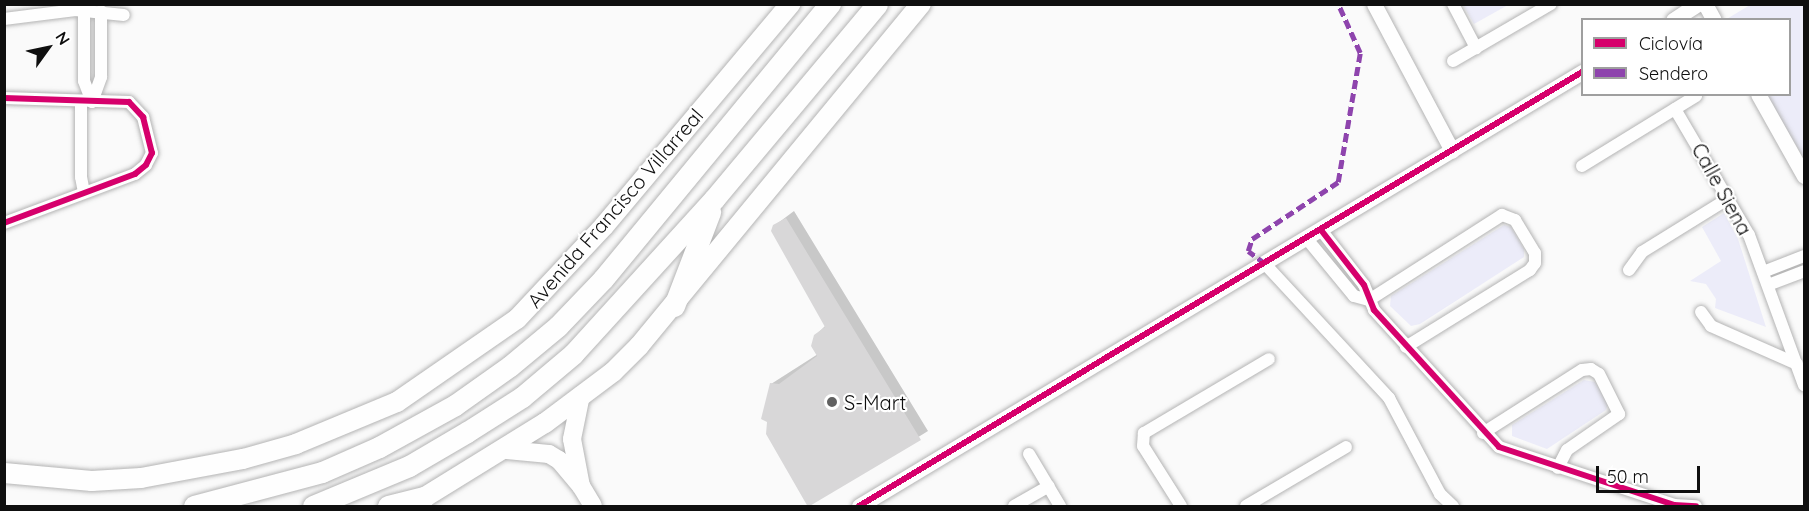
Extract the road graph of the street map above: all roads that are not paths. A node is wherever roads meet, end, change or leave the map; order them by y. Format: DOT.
graph roads {
  1 [pos="790,4"];
  2 [pos="830,4"];
  3 [pos="877,4"];
  4 [pos="921,4"];
  5 [pos="1374,4"];
  6 [pos="1453,4"];
  7 [pos="1551,4"];
  8 [pos="1698,4"];
  9 [pos="1705,4"];
  10 [pos="84,10"];
  11 [pos="101,11"];
  12 [pos="124,15"];
  13 [pos="1676,18"];
  14 [pos="1713,18"];
  15 [pos="4,19"];
  16 [pos="1476,48"];
  17 [pos="1454,61"];
  18 [pos="1581,73"];
  19 [pos="1696,96"];
  20 [pos="1759,96"];
  21 [pos="4,98"];
  22 [pos="86,102"];
  23 [pos="1675,109"];
  24 [pos="1452,151"];
  25 [pos="1582,165"];
  26 [pos="1804,176"];
  27 [pos="84,193"];
  28 [pos="1729,198"];
  29 [pos="714,199"];
  30 [pos="4,224"];
  31 [pos="1321,230"];
  32 [pos="1306,239"];
  33 [pos="1804,256"];
  34 [pos="1265,264"];
  35 [pos="1629,270"];
  36 [pos="1804,271"];
  37 [pos="1763,272"];
  38 [pos="1768,285"];
  39 [pos="1370,300"];
  40 [pos="674,306"];
  41 [pos="1701,312"];
  42 [pos="1406,347"];
  43 [pos="1269,359"];
  44 [pos="1797,364"];
  45 [pos="1804,385"];
  46 [pos="581,395"];
  47 [pos="1483,433"];
  48 [pos="1346,447"];
  49 [pos="507,450"];
  50 [pos="1029,454"];
  51 [pos="1558,468"];
  52 [pos="4,473"];
  53 [pos="581,486"];
  54 [pos="1048,486"];
  55 [pos="417,502"];
  56 [pos="194,507"];
  57 [pos="313,507"];
  58 [pos="388,507"];
  59 [pos="593,507"];
  60 [pos="859,507"];
  61 [pos="1014,507"];
  62 [pos="1060,507"];
  63 [pos="1181,507"];
  64 [pos="1246,507"];
  65 [pos="1453,507"];
  66 [pos="1696,507"];
  1 -- 52 [label="main road, Avenida Francisco Villarreal"];
  2 -- 56 [label="highway, Avenida Francisco Villarreal"];
  3 -- 29 [label="highway"];
  4 -- 40 [label="main road"];
  5 -- 24 [label="street"];
  6 -- 16 [label="street"];
  7 -- 16 [label="street"];
  8 -- 13 [label="street"];
  9 -- 14 [label="street"];
  10 -- 11 [label="street"];
  10 -- 15 [label="street"];
  10 -- 22 [label="street"];
  11 -- 12 [label="street"];
  11 -- 22 [label="street"];
  16 -- 17 [label="street"];
  18 -- 24 [label="street"];
  19 -- 23 [label="street"];
  20 -- 26 [label="street"];
  21 -- 22 [label="street"];
  22 -- 27 [label="street"];
  22 -- 27 [label="street"];
  23 -- 25 [label="street"];
  23 -- 28 [label="street, Calle Siena"];
  24 -- 31 [label="street"];
  27 -- 30 [label="street"];
  28 -- 35 [label="street"];
  28 -- 37 [label="street, Calle Siena"];
  29 -- 40 [label="highway"];
  29 -- 57 [label="highway"];
  31 -- 32 [label="street"];
  31 -- 39 [label="street"];
  32 -- 34 [label="street"];
  32 -- 39 [label="street"];
  33 -- 37 [label="street"];
  34 -- 60 [label="street"];
  34 -- 65 [label="street"];
  36 -- 38 [label="street"];
  37 -- 38 [label="street, Calle Siena"];
  38 -- 44 [label="street, Calle Siena"];
  39 -- 42 [label="street"];
  39 -- 42 [label="street"];
  40 -- 46 [label="main road"];
  41 -- 44 [label="street"];
  42 -- 47 [label="street"];
  43 -- 63 [label="street"];
  44 -- 45 [label="street, Calle Siena"];
  46 -- 49 [label="main road"];
  46 -- 53 [label="main road"];
  47 -- 51 [label="street"];
  47 -- 51 [label="street"];
  48 -- 64 [label="street"];
  49 -- 53 [label="main road"];
  49 -- 55 [label="main road"];
  50 -- 54 [label="street"];
  51 -- 66 [label="street"];
  53 -- 59 [label="main road"];
  54 -- 61 [label="street"];
  54 -- 62 [label="street"];
  55 -- 58 [label="highway"];
}
